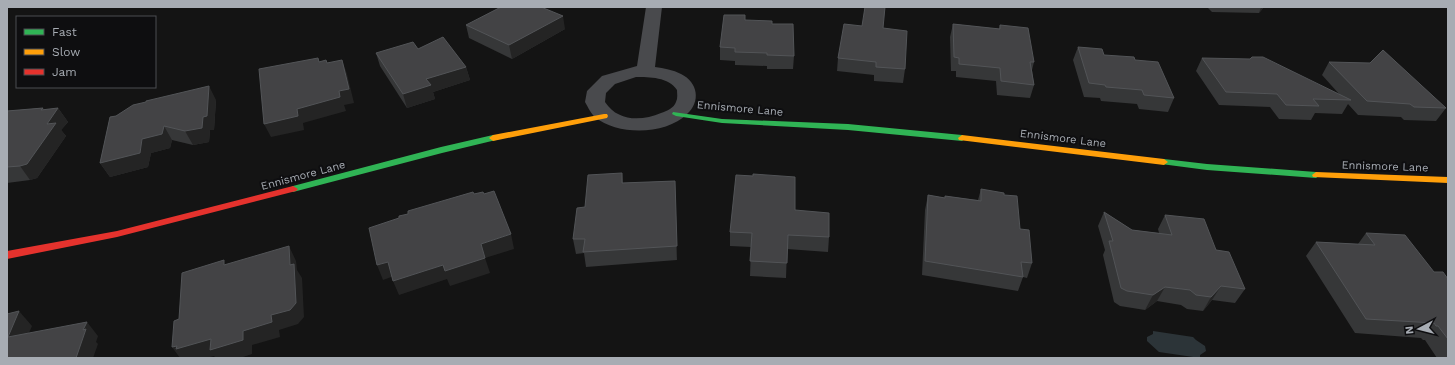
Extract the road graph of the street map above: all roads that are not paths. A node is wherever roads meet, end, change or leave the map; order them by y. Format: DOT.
graph roads {
  1 [pos="654,7"];
  2 [pos="645,71"];
  3 [pos="676,114"];
  4 [pos="604,116"];
  5 [pos="1448,180"];
  6 [pos="7,255"];
  1 -- 2 [label="street"];
  2 -- 3 [label="street"];
  2 -- 4 [label="street"];
  3 -- 4 [label="street"];
  3 -- 5 [label="street, Ennismore Lane"];
  4 -- 6 [label="street, Ennismore Lane"];
}
